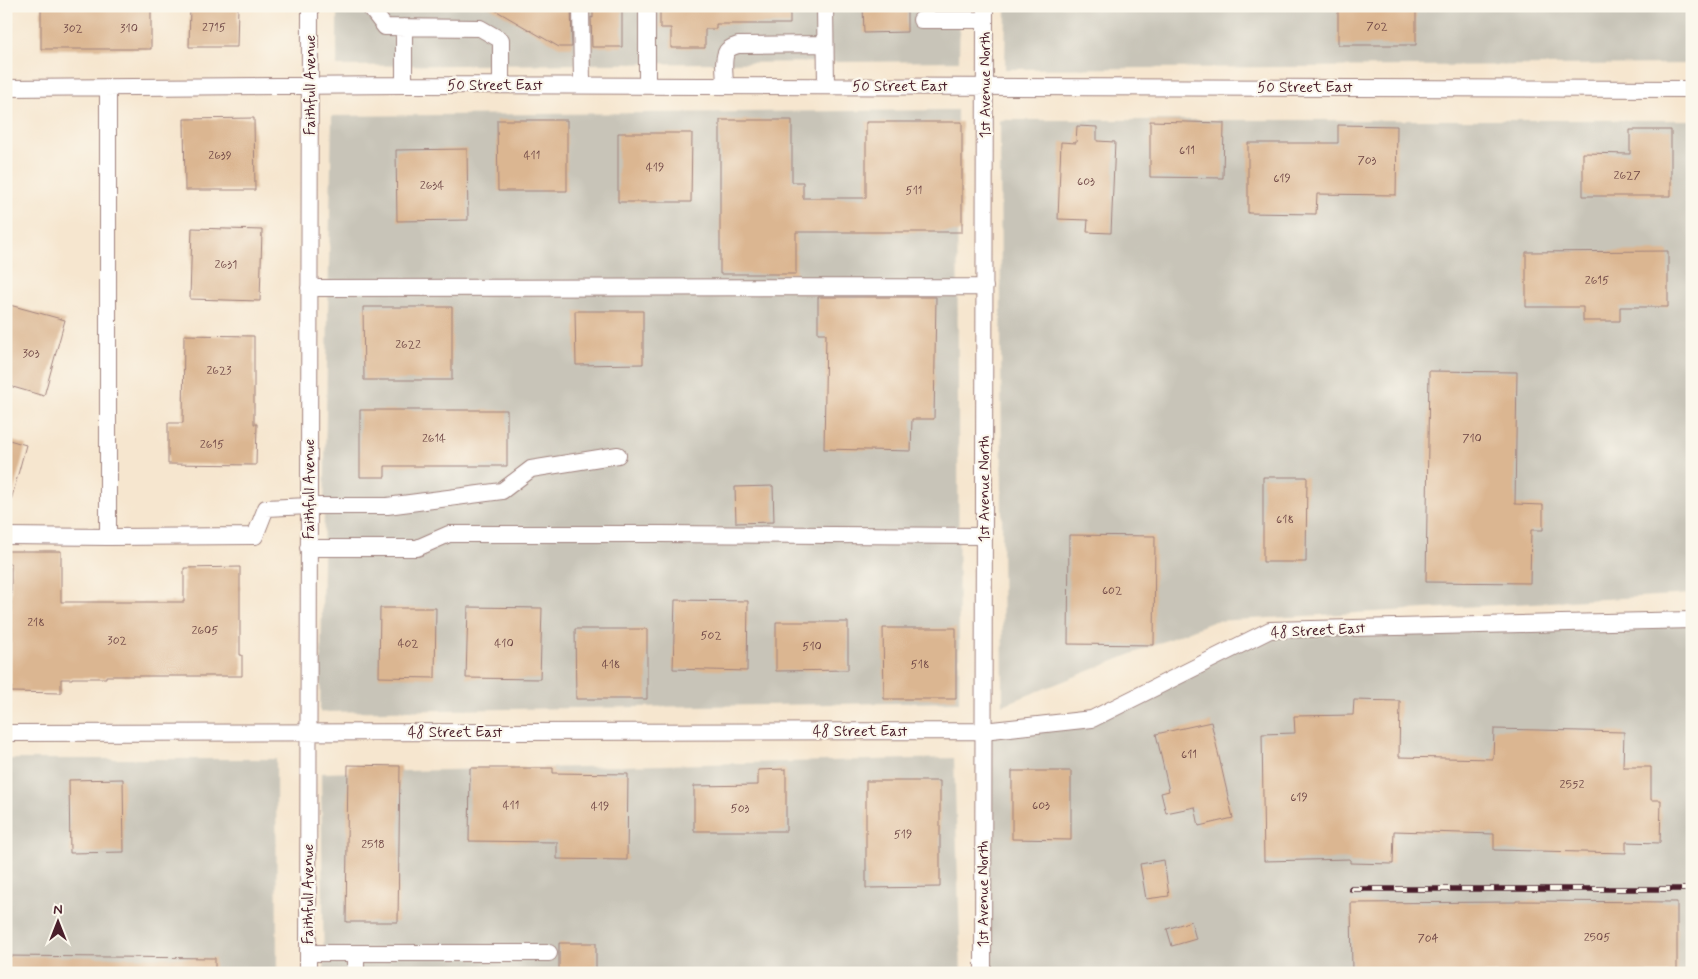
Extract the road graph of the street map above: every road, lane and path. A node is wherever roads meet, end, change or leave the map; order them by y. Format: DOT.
graph roads {
  1 [pos="310,6"];
  2 [pos="369,6"];
  3 [pos="581,6"];
  4 [pos="647,6"];
  5 [pos="825,6"];
  6 [pos="985,13"];
  7 [pos="921,20"];
  8 [pos="404,27"];
  9 [pos="826,44"];
  10 [pos="310,85"];
  11 [pos="404,85"];
  12 [pos="501,85"];
  13 [pos="582,85"];
  14 [pos="647,86"];
  15 [pos="725,86"];
  16 [pos="826,86"];
  17 [pos="985,86"];
  18 [pos="6,88"];
  19 [pos="108,88"];
  20 [pos="1692,89"];
  21 [pos="985,287"];
  22 [pos="309,288"];
  23 [pos="618,456"];
  24 [pos="309,506"];
  25 [pos="6,536"];
  26 [pos="983,536"];
  27 [pos="108,538"];
  28 [pos="308,548"];
  29 [pos="1692,620"];
  30 [pos="983,731"];
  31 [pos="308,732"];
  32 [pos="6,733"];
  33 [pos="308,953"];
  34 [pos="356,953"];
  35 [pos="549,953"];
  36 [pos="308,973"];
  37 [pos="356,973"];
  38 [pos="983,973"];
  1 -- 10 [label="street, Faithfull Avenue"];
  2 -- 8 [label="street"];
  3 -- 13 [label="street"];
  4 -- 14 [label="street"];
  5 -- 9 [label="street"];
  6 -- 7 [label="street"];
  6 -- 17 [label="street, 1st Avenue North"];
  8 -- 11 [label="street"];
  8 -- 12 [label="street"];
  9 -- 15 [label="street"];
  9 -- 16 [label="street"];
  10 -- 11 [label="street, 50 Street East"];
  10 -- 19 [label="street, 50 Street East"];
  10 -- 22 [label="street, Faithfull Avenue"];
  11 -- 12 [label="street, 50 Street East"];
  12 -- 13 [label="street, 50 Street East"];
  13 -- 14 [label="street, 50 Street East"];
  14 -- 15 [label="street, 50 Street East"];
  15 -- 16 [label="street, 50 Street East"];
  16 -- 17 [label="street, 50 Street East"];
  17 -- 20 [label="street, 50 Street East"];
  17 -- 21 [label="street, 1st Avenue North"];
  18 -- 19 [label="street, 50 Street East"];
  19 -- 27 [label="street"];
  21 -- 22 [label="street"];
  21 -- 26 [label="street, 1st Avenue North"];
  22 -- 24 [label="street, Faithfull Avenue"];
  23 -- 24 [label="street"];
  24 -- 27 [label="street"];
  24 -- 28 [label="street, Faithfull Avenue"];
  25 -- 27 [label="street"];
  26 -- 28 [label="street"];
  26 -- 30 [label="street, 1st Avenue North"];
  28 -- 31 [label="street, Faithfull Avenue"];
  29 -- 30 [label="street, 48 Street East"];
  30 -- 31 [label="street, 48 Street East"];
  30 -- 38 [label="street, 1st Avenue North"];
  31 -- 32 [label="street, 48 Street East"];
  31 -- 33 [label="street, Faithfull Avenue"];
  33 -- 34 [label="street"];
  33 -- 36 [label="street, Faithfull Avenue"];
  34 -- 35 [label="street"];
  34 -- 37 [label="street"];
}
